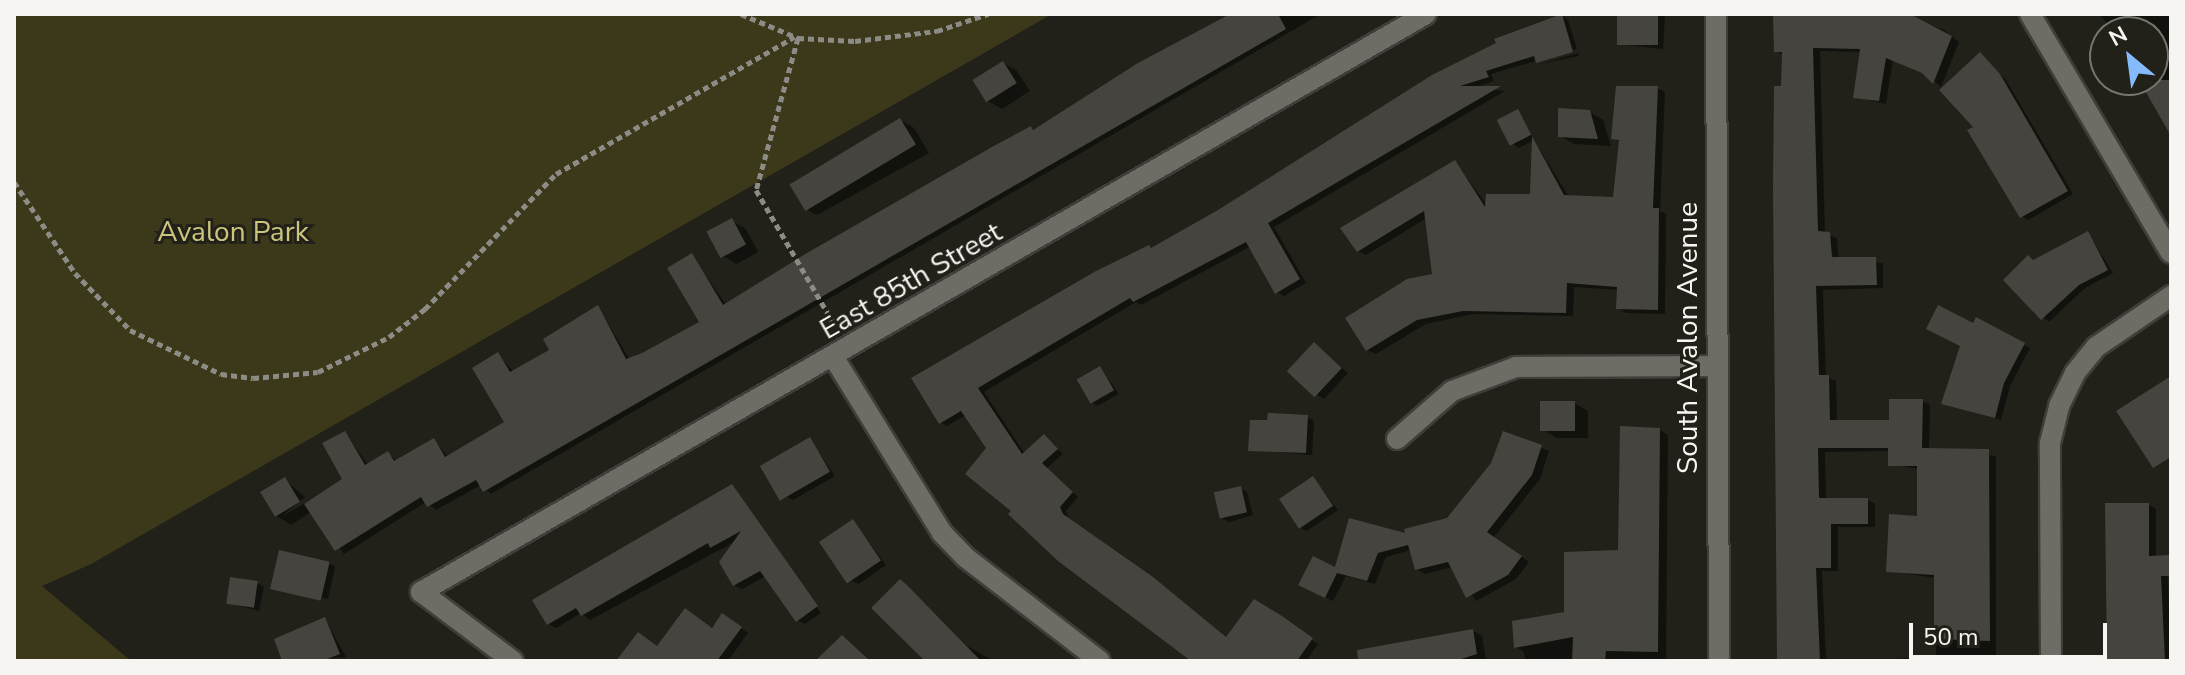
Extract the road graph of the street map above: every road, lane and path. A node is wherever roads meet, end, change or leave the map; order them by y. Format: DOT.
graph roads {
  1 [pos="741,14"];
  2 [pos="988,14"];
  3 [pos="1426,14"];
  4 [pos="1716,14"];
  5 [pos="2030,14"];
  6 [pos="796,38"];
  7 [pos="14,182"];
  8 [pos="2171,253"];
  9 [pos="2171,296"];
  10 [pos="835,326"];
  11 [pos="834,358"];
  12 [pos="1716,366"];
  13 [pos="1397,439"];
  14 [pos="513,661"];
  15 [pos="1100,661"];
  16 [pos="1719,661"];
  17 [pos="2051,661"];
  1 -- 6 [label="path"];
  2 -- 6 [label="path"];
  3 -- 11 [label="street, East 85th Street"];
  4 -- 12 [label="street, South Avalon Avenue"];
  5 -- 8 [label="street"];
  6 -- 7 [label="path"];
  6 -- 10 [label="path"];
  9 -- 17 [label="street"];
  11 -- 14 [label="street, East 85th Street"];
  11 -- 15 [label="street"];
  12 -- 13 [label="street"];
  12 -- 16 [label="street, South Avalon Avenue"];
}
